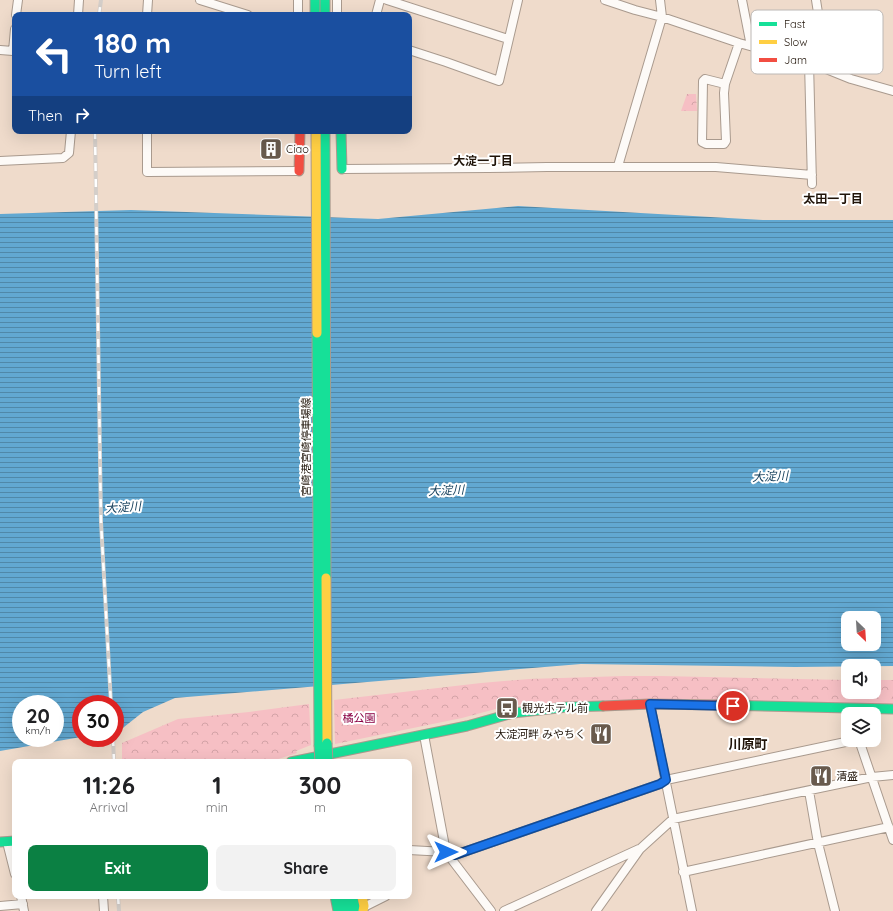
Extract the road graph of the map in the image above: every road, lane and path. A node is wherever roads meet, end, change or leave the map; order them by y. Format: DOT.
graph roads {
  1 [pos="18,0"];
  2 [pos="79,0"];
  3 [pos="148,0"];
  4 [pos="200,0"];
  5 [pos="298,0"];
  6 [pos="315,0"];
  7 [pos="325,0"];
  8 [pos="337,0"];
  9 [pos="380,0"];
  10 [pos="387,0"];
  11 [pos="518,0"];
  12 [pos="605,0"];
  13 [pos="660,0"];
  14 [pos="742,0"];
  15 [pos="816,0"];
  16 [pos="818,10"];
  17 [pos="16,12"];
  18 [pos="78,12"];
  19 [pos="147,12"];
  20 [pos="230,12"];
  21 [pos="298,12"];
  22 [pos="315,12"];
  23 [pos="325,12"];
  24 [pos="337,12"];
  25 [pos="377,12"];
  26 [pos="662,17"];
  27 [pos="508,39"];
  28 [pos="739,43"];
  29 [pos="751,46"];
  30 [pos="0,50"];
  31 [pos="12,51"];
  32 [pos="412,51"];
  33 [pos="809,74"];
  34 [pos="840,74"];
  35 [pos="725,84"];
  36 [pos="893,91"];
  37 [pos="71,134"];
  38 [pos="147,134"];
  39 [pos="300,134"];
  40 [pos="316,134"];
  41 [pos="325,134"];
  42 [pos="341,134"];
  43 [pos="0,161"];
  44 [pos="618,166"];
  45 [pos="342,169"];
  46 [pos="299,171"];
  47 [pos="812,175"];
  48 [pos="812,184"];
  49 [pos="321,192"];
  50 [pos="650,704"];
  51 [pos="893,709"];
  52 [pos="881,710"];
  53 [pos="841,711"];
  54 [pos="424,735"];
  55 [pos="841,743"];
  56 [pos="861,747"];
  57 [pos="338,752"];
  58 [pos="313,759"];
  59 [pos="320,759"];
  60 [pos="328,759"];
  61 [pos="338,759"];
  62 [pos="893,775"];
  63 [pos="872,778"];
  64 [pos="666,780"];
  65 [pos="809,791"];
  66 [pos="673,819"];
  67 [pos="889,827"];
  68 [pos="893,840"];
  69 [pos="7,842"];
  70 [pos="818,843"];
  71 [pos="640,849"];
  72 [pos="412,850"];
  73 [pos="446,852"];
  74 [pos="12,862"];
  75 [pos="683,872"];
  76 [pos="103,899"];
  77 [pos="336,899"];
  78 [pos="344,899"];
  79 [pos="354,899"];
  80 [pos="362,899"];
  81 [pos="381,899"];
  82 [pos="22,904"];
  83 [pos="0,906"];
  84 [pos="361,910"];
  85 [pos="104,911"];
  86 [pos="338,911"];
  87 [pos="346,911"];
  88 [pos="491,911"];
  89 [pos="504,911"];
  90 [pos="596,911"];
  91 [pos="692,911"];
  92 [pos="835,911"];
  1 -- 17 [label="street"];
  2 -- 18 [label="street"];
  3 -- 19 [label="street"];
  4 -- 20 [label="street"];
  5 -- 21 [label="street"];
  6 -- 22 [label="main road"];
  7 -- 23 [label="main road"];
  8 -- 24 [label="street"];
  9 -- 25 [label="street"];
  10 -- 27 [label="street"];
  11 -- 27 [label="street"];
  12 -- 26 [label="street"];
  13 -- 26 [label="street"];
  14 -- 29 [label="street"];
  15 -- 16 [label="street"];
  26 -- 28 [label="street"];
  26 -- 44 [label="street"];
  27 -- 32 [label="street"];
  28 -- 29 [label="street"];
  28 -- 35 [label="street"];
  30 -- 31 [label="street"];
  33 -- 47 [label="street"];
  34 -- 36 [label="street"];
  35 -- 35 [label="street"];
  37 -- 43 [label="street"];
  38 -- 46 [label="street"];
  39 -- 46 [label="main road"];
  40 -- 49 [label="main road, 宮崎港宮崎停車場線"];
  41 -- 49 [label="main road, 宮崎港宮崎停車場線"];
  42 -- 45 [label="main road"];
  44 -- 45 [label="street"];
  44 -- 47 [label="street"];
  47 -- 48 [label="street"];
  49 -- 59 [label="main road, 宮崎港宮崎停車場線, bridge"];
  49 -- 60 [label="main road, 宮崎港宮崎停車場線, bridge"];
  50 -- 53 [label="main road"];
  50 -- 54 [label="main road"];
  50 -- 64 [label="street"];
  51 -- 52 [label="main road"];
  54 -- 57 [label="main road"];
  54 -- 73 [label="street"];
  55 -- 64 [label="street"];
  56 -- 63 [label="street"];
  57 -- 58 [label="main road"];
  57 -- 61 [label="main road"];
  62 -- 63 [label="street"];
  63 -- 65 [label="street"];
  63 -- 67 [label="street"];
  64 -- 66 [label="street"];
  64 -- 73 [label="street"];
  65 -- 66 [label="street"];
  65 -- 70 [label="street"];
  66 -- 71 [label="street"];
  66 -- 75 [label="street"];
  67 -- 68 [label="street"];
  67 -- 70 [label="street"];
  69 -- 74 [label="street"];
  70 -- 75 [label="street"];
  70 -- 92 [label="street"];
  71 -- 89 [label="street"];
  71 -- 90 [label="street"];
  72 -- 73 [label="street"];
  73 -- 88 [label="street"];
  75 -- 91 [label="street"];
  76 -- 85 [label="street"];
  77 -- 86 [label="main road"];
  78 -- 87 [label="main road"];
  79 -- 84 [label="main road"];
  80 -- 84 [label="main road"];
  81 -- 84 [label="street"];
  82 -- 83 [label="street"];
}
